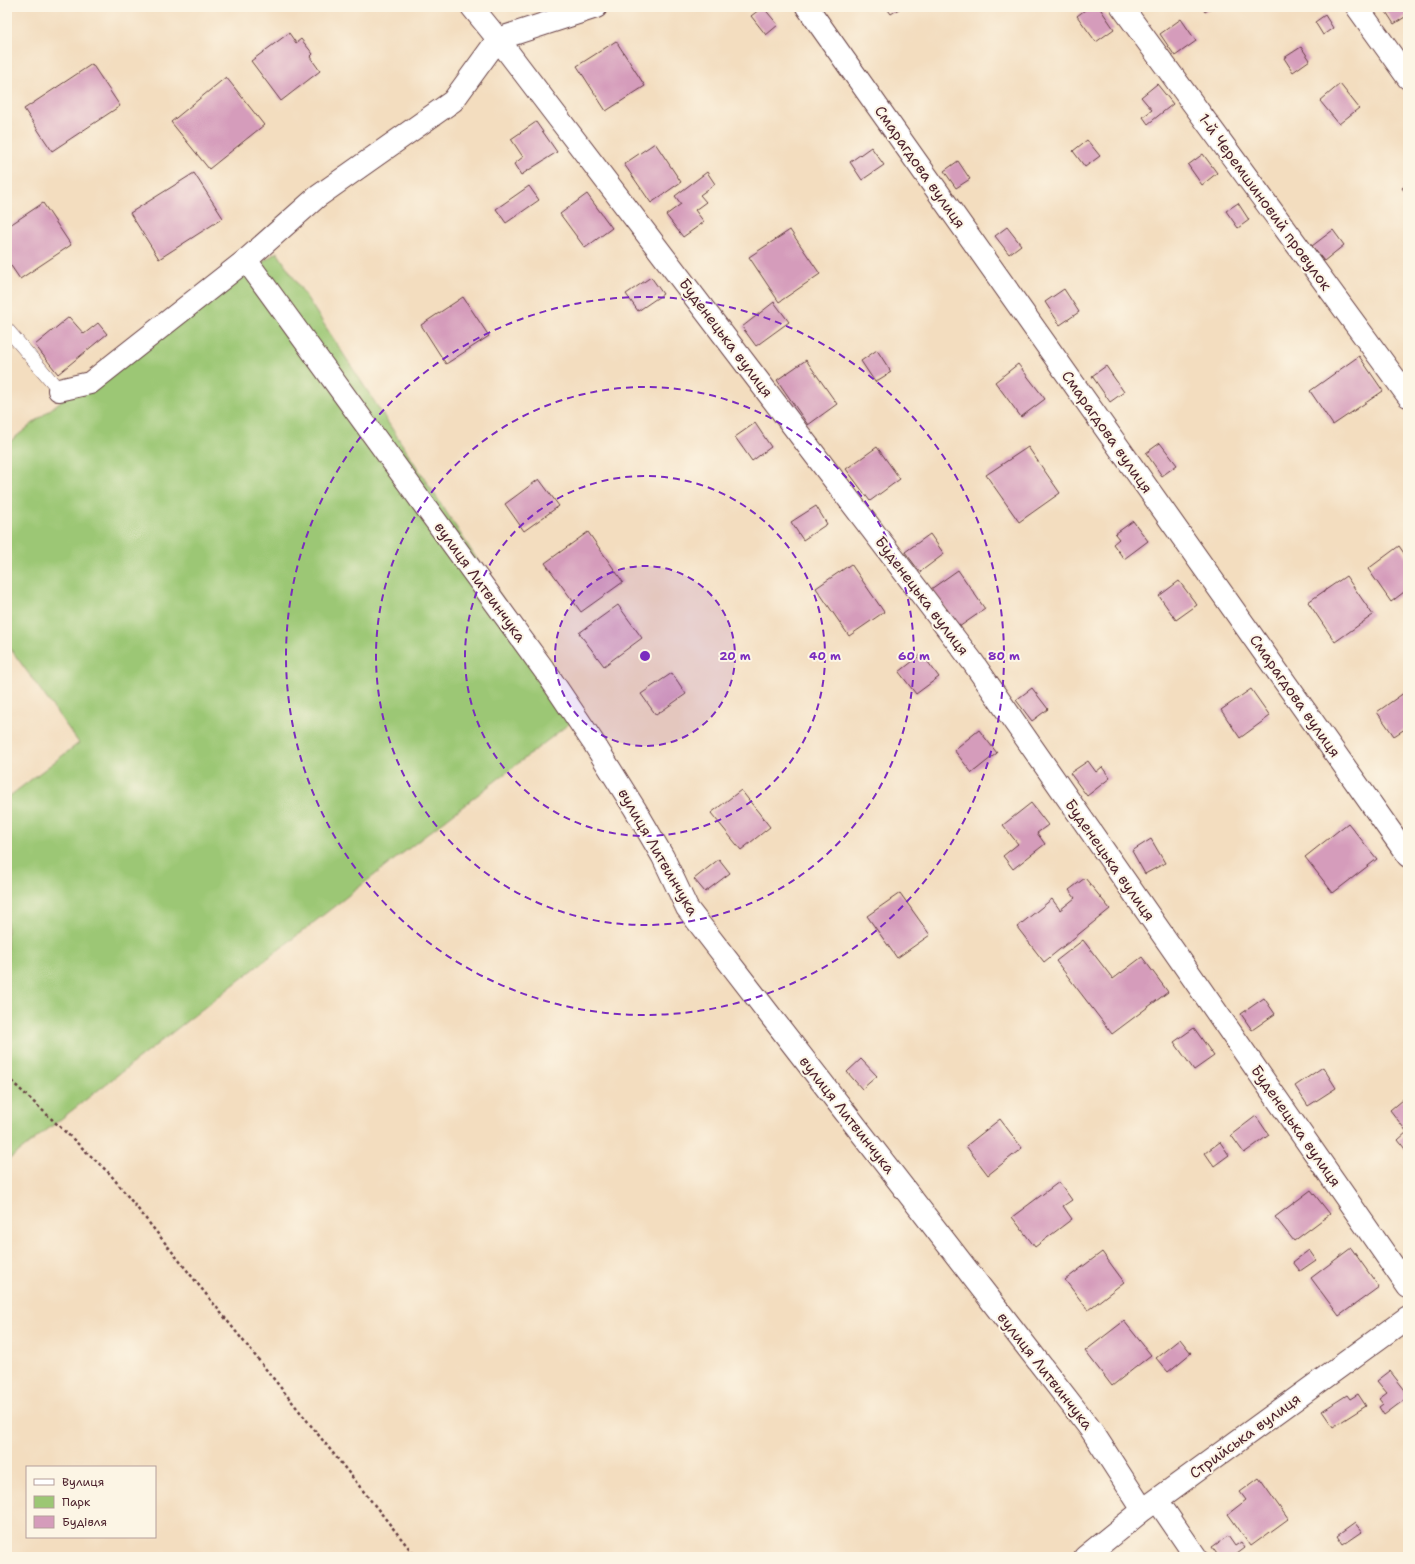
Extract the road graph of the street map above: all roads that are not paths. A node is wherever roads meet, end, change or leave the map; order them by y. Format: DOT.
graph roads {
  1 [pos="472,7"];
  2 [pos="596,7"];
  3 [pos="807,7"];
  4 [pos="1122,7"];
  5 [pos="1357,7"];
  6 [pos="498,39"];
  7 [pos="1408,78"];
  8 [pos="246,260"];
  9 [pos="7,329"];
  10 [pos="59,390"];
  11 [pos="1408,396"];
  12 [pos="1408,856"];
  13 [pos="1408,1287"];
  14 [pos="1404,1326"];
  15 [pos="1150,1505"];
  16 [pos="1085,1557"];
  17 [pos="1196,1557"];
  1 -- 6 [label="street, Буденецька вулиця"];
  2 -- 6 [label="street"];
  3 -- 12 [label="street, Смарагдова вулиця"];
  4 -- 11 [label="street, 1-й Черемшиновий провулок"];
  5 -- 7 [label="street"];
  6 -- 8 [label="street"];
  6 -- 13 [label="street, Буденецька вулиця"];
  8 -- 10 [label="street"];
  8 -- 15 [label="street, вулиця Литвинчука"];
  9 -- 10 [label="lane"];
  14 -- 15 [label="street, Стрийська вулиця"];
  15 -- 16 [label="street, Стрийська вулиця"];
  15 -- 17 [label="street, вулиця Литвинчука"];
}
